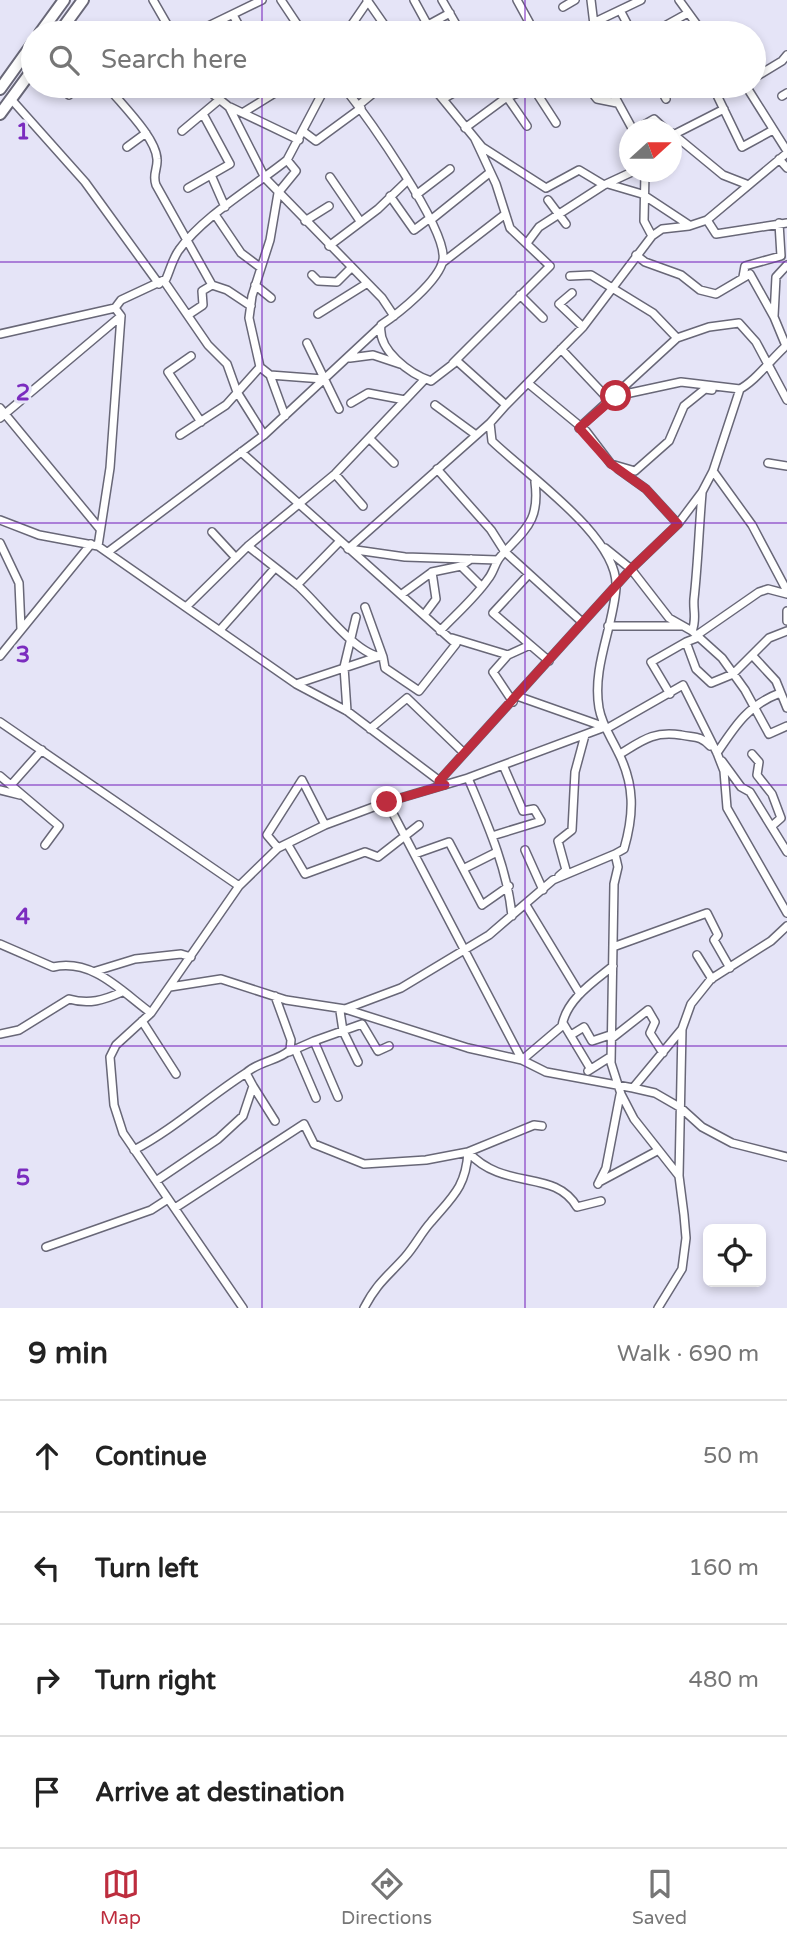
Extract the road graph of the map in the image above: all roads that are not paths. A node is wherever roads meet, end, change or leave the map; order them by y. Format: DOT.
graph roads {
  1 [pos="64,0"];
  2 [pos="83,0"];
  3 [pos="153,0"];
  4 [pos="262,0"];
  5 [pos="281,0"];
  6 [pos="367,0"];
  7 [pos="414,0"];
  8 [pos="442,0"];
  9 [pos="517,0"];
  10 [pos="575,0"];
  11 [pos="590,0"];
  12 [pos="641,0"];
  13 [pos="680,0"];
  14 [pos="563,7"];
  15 [pos="620,10"];
  16 [pos="450,13"];
  17 [pos="688,13"];
  18 [pos="233,15"];
  19 [pos="49,21"];
  20 [pos="69,21"];
  21 [pos="165,21"];
  22 [pos="220,21"];
  23 [pos="236,21"];
  24 [pos="295,21"];
  25 [pos="355,21"];
  26 [pos="382,21"];
  27 [pos="425,21"];
  28 [pos="441,21"];
  29 [pos="454,21"];
  30 [pos="529,21"];
  31 [pos="595,21"];
  32 [pos="597,21"];
  33 [pos="626,21"];
  34 [pos="674,21"];
  35 [pos="694,21"];
  36 [pos="786,58"];
  37 [pos="21,60"];
  38 [pos="766,70"];
  39 [pos="21,85"];
  40 [pos="0,89"];
  41 [pos="117,98"];
  42 [pos="217,98"];
  43 [pos="267,98"];
  44 [pos="317,98"];
  45 [pos="353,98"];
  46 [pos="369,98"];
  47 [pos="507,98"];
  48 [pos="509,98"];
  49 [pos="542,98"];
  50 [pos="596,98"];
  51 [pos="615,98"];
  52 [pos="718,98"];
  53 [pos="754,98"];
  54 [pos="11,99"];
  55 [pos="443,99"];
  56 [pos="219,100"];
  57 [pos="617,103"];
  58 [pos="229,107"];
  59 [pos="360,107"];
  60 [pos="724,109"];
  61 [pos="244,112"];
  62 [pos="0,114"];
  63 [pos="203,114"];
  64 [pos="627,119"];
  65 [pos="556,123"];
  66 [pos="527,125"];
  67 [pos="465,128"];
  68 [pos="682,129"];
  69 [pos="774,130"];
  70 [pos="182,131"];
  71 [pos="304,132"];
  72 [pos="146,134"];
  73 [pos="475,139"];
  74 [pos="299,140"];
  75 [pos="682,142"];
  76 [pos="127,147"];
  77 [pos="787,152"];
  78 [pos="779,159"];
  79 [pos="288,160"];
  80 [pos="787,168"];
  81 [pos="450,169"];
  82 [pos="488,173"];
  83 [pos="211,175"];
  84 [pos="330,177"];
  85 [pos="265,178"];
  86 [pos="619,178"];
  87 [pos="407,181"];
  88 [pos="646,182"];
  89 [pos="746,184"];
  90 [pos="606,185"];
  91 [pos="188,188"];
  92 [pos="278,193"];
  93 [pos="642,194"];
  94 [pos="416,195"];
  95 [pos="390,196"];
  96 [pos="548,200"];
  97 [pos="329,206"];
  98 [pos="225,207"];
  99 [pos="557,214"];
  100 [pos="213,215"];
  101 [pos="504,215"];
  102 [pos="431,218"];
  103 [pos="707,220"];
  104 [pos="305,221"];
  105 [pos="360,221"];
  106 [pos="783,223"];
  107 [pos="566,224"];
  108 [pos="690,226"];
  109 [pos="652,236"];
  110 [pos="187,240"];
  111 [pos="527,243"];
  112 [pos="329,246"];
  113 [pos="636,255"];
  114 [pos="442,263"];
  115 [pos="787,265"];
  116 [pos="261,268"];
  117 [pos="350,269"];
  118 [pos="312,275"];
  119 [pos="570,276"];
  120 [pos="743,277"];
  121 [pos="161,282"];
  122 [pos="366,284"];
  123 [pos="212,285"];
  124 [pos="255,285"];
  125 [pos="610,287"];
  126 [pos="572,293"];
  127 [pos="520,295"];
  128 [pos="271,299"];
  129 [pos="251,306"];
  130 [pos="115,308"];
  131 [pos="317,314"];
  132 [pos="188,315"];
  133 [pos="121,316"];
  134 [pos="394,316"];
  135 [pos="774,317"];
  136 [pos="543,318"];
  137 [pos="382,325"];
  138 [pos="583,327"];
  139 [pos="0,334"];
  140 [pos="677,338"];
  141 [pos="307,343"];
  142 [pos="786,346"];
  143 [pos="561,349"];
  144 [pos="191,356"];
  145 [pos="348,358"];
  146 [pos="767,363"];
  147 [pos="400,364"];
  148 [pos="450,366"];
  149 [pos="260,367"];
  150 [pos="270,375"];
  151 [pos="323,378"];
  152 [pos="425,379"];
  153 [pos="529,384"];
  154 [pos="740,389"];
  155 [pos="237,391"];
  156 [pos="613,398"];
  157 [pos="405,400"];
  158 [pos="787,400"];
  159 [pos="351,403"];
  160 [pos="435,405"];
  161 [pos="506,405"];
  162 [pos="0,408"];
  163 [pos="339,409"];
  164 [pos="3,416"];
  165 [pos="285,416"];
  166 [pos="201,422"];
  167 [pos="490,422"];
  168 [pos="579,428"];
  169 [pos="180,435"];
  170 [pos="264,435"];
  171 [pos="476,435"];
  172 [pos="369,438"];
  173 [pos="240,452"];
  174 [pos="394,463"];
  175 [pos="768,463"];
  176 [pos="611,464"];
  177 [pos="787,466"];
  178 [pos="437,469"];
  179 [pos="713,471"];
  180 [pos="335,474"];
  181 [pos="535,481"];
  182 [pos="702,492"];
  183 [pos="300,501"];
  184 [pos="363,506"];
  185 [pos="0,520"];
  186 [pos="678,524"];
  187 [pos="100,529"];
  188 [pos="212,532"];
  189 [pos="340,541"];
  190 [pos="0,543"];
  191 [pos="94,545"];
  192 [pos="248,546"];
  193 [pos="603,547"];
  194 [pos="348,549"];
  195 [pos="107,552"];
  196 [pos="505,552"];
  197 [pos="236,558"];
  198 [pos="471,558"];
  199 [pos="498,560"];
  200 [pos="461,566"];
  201 [pos="275,568"];
  202 [pos="631,569"];
  203 [pos="432,572"];
  204 [pos="529,574"];
  205 [pos="297,585"];
  206 [pos="617,586"];
  207 [pos="482,587"];
  208 [pos="787,593"];
  209 [pos="402,594"];
  210 [pos="187,607"];
  211 [pos="365,607"];
  212 [pos="787,611"];
  213 [pos="424,615"];
  214 [pos="356,617"];
  215 [pos="787,621"];
  216 [pos="582,622"];
  217 [pos="608,626"];
  218 [pos="684,626"];
  219 [pos="21,629"];
  220 [pos="220,630"];
  221 [pos="787,631"];
  222 [pos="443,633"];
  223 [pos="696,634"];
  224 [pos="350,638"];
  225 [pos="686,642"];
  226 [pos="530,645"];
  227 [pos="508,655"];
  228 [pos="752,655"];
  229 [pos="0,656"];
  230 [pos="380,657"];
  231 [pos="549,661"];
  232 [pos="344,667"];
  233 [pos="733,674"];
  234 [pos="296,684"];
  235 [pos="780,693"];
  236 [pos="670,694"];
  237 [pos="515,699"];
  238 [pos="752,706"];
  239 [pos="787,708"];
  240 [pos="347,711"];
  241 [pos="0,722"];
  242 [pos="787,726"];
  243 [pos="605,728"];
  244 [pos="370,729"];
  245 [pos="586,735"];
  246 [pos="42,750"];
  247 [pos="464,753"];
  248 [pos="717,753"];
  249 [pos="620,754"];
  250 [pos="752,754"];
  251 [pos="503,765"];
  252 [pos="0,776"];
  253 [pos="468,778"];
  254 [pos="442,783"];
  255 [pos="11,785"];
  256 [pos="0,790"];
  257 [pos="23,796"];
  258 [pos="387,802"];
  259 [pos="324,825"];
  260 [pos="419,825"];
  261 [pos="773,825"];
  262 [pos="492,836"];
  263 [pos="405,838"];
  264 [pos="45,845"];
  265 [pos="288,845"];
  266 [pos="278,848"];
  267 [pos="525,850"];
  268 [pos="496,852"];
  269 [pos="787,852"];
  270 [pos="415,854"];
  271 [pos="615,854"];
  272 [pos="465,868"];
  273 [pos="553,880"];
  274 [pos="239,886"];
  275 [pos="509,886"];
  276 [pos="543,890"];
  277 [pos="526,905"];
  278 [pos="787,914"];
  279 [pos="512,916"];
  280 [pos="787,926"];
  281 [pos="0,944"];
  282 [pos="613,947"];
  283 [pos="463,952"];
  284 [pos="696,955"];
  285 [pos="191,957"];
  286 [pos="612,966"];
  287 [pos="730,968"];
  288 [pos="96,971"];
  289 [pos="712,979"];
  290 [pos="170,987"];
  291 [pos="122,992"];
  292 [pos="580,994"];
  293 [pos="275,996"];
  294 [pos="342,1010"];
  295 [pos="150,1013"];
  296 [pos="142,1021"];
  297 [pos="562,1023"];
  298 [pos="682,1029"];
  299 [pos="343,1031"];
  300 [pos="0,1034"];
  301 [pos="571,1035"];
  302 [pos="610,1037"];
  303 [pos="314,1041"];
  304 [pos="389,1046"];
  305 [pos="292,1051"];
  306 [pos="663,1053"];
  307 [pos="610,1057"];
  308 [pos="522,1060"];
  309 [pos="358,1062"];
  310 [pos="590,1068"];
  311 [pos="246,1073"];
  312 [pos="176,1074"];
  313 [pos="585,1078"];
  314 [pos="617,1085"];
  315 [pos="253,1086"];
  316 [pos="633,1088"];
  317 [pos="621,1094"];
  318 [pos="338,1097"];
  319 [pos="316,1098"];
  320 [pos="681,1108"];
  321 [pos="275,1121"];
  322 [pos="542,1126"];
  323 [pos="134,1150"];
  324 [pos="657,1151"];
  325 [pos="468,1152"];
  326 [pos="787,1157"];
  327 [pos="679,1176"];
  328 [pos="156,1181"];
  329 [pos="168,1199"];
  330 [pos="601,1200"];
  331 [pos="175,1208"];
  332 [pos="46,1247"];
  333 [pos="243,1308"];
  334 [pos="364,1308"];
  335 [pos="658,1308"];
  1 -- 19 [label="highway"];
  2 -- 20 [label="highway"];
  3 -- 21 [label="street"];
  4 -- 18 [label="street"];
  5 -- 24 [label="street"];
  6 -- 25 [label="street"];
  6 -- 26 [label="street"];
  7 -- 27 [label="street"];
  8 -- 16 [label="street"];
  9 -- 30 [label="street"];
  10 -- 14 [label="street"];
  11 -- 31 [label="street"];
  12 -- 15 [label="street"];
  13 -- 17 [label="street"];
  15 -- 32 [label="street"];
  15 -- 33 [label="street"];
  16 -- 28 [label="street"];
  16 -- 29 [label="street"];
  17 -- 34 [label="street"];
  17 -- 35 [label="street"];
  18 -- 22 [label="street"];
  18 -- 23 [label="street"];
  36 -- 38 [label="street"];
  37 -- 40 [label="highway"];
  39 -- 54 [label="highway"];
  41 -- 72 [label="street"];
  42 -- 56 [label="street"];
  43 -- 61 [label="street"];
  44 -- 71 [label="street"];
  45 -- 59 [label="street"];
  46 -- 59 [label="street"];
  47 -- 67 [label="street"];
  48 -- 66 [label="street"];
  49 -- 65 [label="street"];
  50 -- 57 [label="street"];
  51 -- 57 [label="street"];
  52 -- 60 [label="street"];
  53 -- 69 [label="street"];
  54 -- 62 [label="highway"];
  54 -- 121 [label="street"];
  55 -- 67 [label="street"];
  56 -- 58 [label="street"];
  56 -- 63 [label="street"];
  57 -- 64 [label="street"];
  58 -- 61 [label="street"];
  58 -- 85 [label="street"];
  59 -- 71 [label="street"];
  59 -- 87 [label="street"];
  60 -- 68 [label="street"];
  60 -- 69 [label="street"];
  61 -- 74 [label="street"];
  63 -- 70 [label="street"];
  63 -- 83 [label="street"];
  67 -- 73 [label="street"];
  69 -- 77 [label="street"];
  71 -- 74 [label="street"];
  72 -- 76 [label="street"];
  72 -- 110 [label="street"];
  73 -- 82 [label="street"];
  73 -- 90 [label="street"];
  74 -- 79 [label="street"];
  75 -- 89 [label="street"];
  77 -- 78 [label="street"];
  78 -- 80 [label="street"];
  78 -- 89 [label="street"];
  79 -- 85 [label="street"];
  79 -- 92 [label="street"];
  81 -- 94 [label="street"];
  82 -- 101 [label="street"];
  82 -- 102 [label="street"];
  83 -- 91 [label="street"];
  83 -- 98 [label="street"];
  84 -- 105 [label="street"];
  85 -- 92 [label="street"];
  85 -- 98 [label="street"];
  86 -- 90 [label="street"];
  87 -- 94 [label="street"];
  87 -- 95 [label="street"];
  88 -- 93 [label="street"];
  89 -- 103 [label="street"];
  90 -- 93 [label="street"];
  90 -- 99 [label="street"];
  92 -- 104 [label="street"];
  92 -- 116 [label="street"];
  93 -- 108 [label="street"];
  93 -- 109 [label="street"];
  94 -- 102 [label="street"];
  95 -- 102 [label="street"];
  95 -- 105 [label="street"];
  96 -- 99 [label="street"];
  97 -- 104 [label="street"];
  98 -- 100 [label="street"];
  99 -- 107 [label="street"];
  99 -- 111 [label="street"];
  100 -- 110 [label="street"];
  100 -- 116 [label="street"];
  101 -- 111 [label="street"];
  101 -- 114 [label="street"];
  102 -- 114 [label="street"];
  103 -- 106 [label="street"];
  103 -- 108 [label="street"];
  104 -- 112 [label="street"];
  105 -- 112 [label="street"];
  106 -- 120 [label="street"];
  108 -- 109 [label="street"];
  109 -- 113 [label="street"];
  110 -- 121 [label="street"];
  110 -- 123 [label="street"];
  111 -- 127 [label="street"];
  112 -- 117 [label="street"];
  113 -- 120 [label="street"];
  113 -- 125 [label="street"];
  114 -- 134 [label="street"];
  115 -- 135 [label="street"];
  116 -- 124 [label="street"];
  117 -- 118 [label="street"];
  117 -- 122 [label="street"];
  119 -- 125 [label="street"];
  120 -- 135 [label="street"];
  121 -- 130 [label="street"];
  121 -- 132 [label="street"];
  122 -- 131 [label="street"];
  122 -- 134 [label="street"];
  123 -- 129 [label="street"];
  123 -- 132 [label="street"];
  124 -- 128 [label="street"];
  124 -- 129 [label="street"];
  125 -- 138 [label="street"];
  125 -- 140 [label="street"];
  126 -- 138 [label="street"];
  127 -- 136 [label="street"];
  127 -- 148 [label="street"];
  129 -- 149 [label="street"];
  130 -- 133 [label="street"];
  130 -- 139 [label="street"];
  132 -- 155 [label="street"];
  133 -- 164 [label="street"];
  133 -- 187 [label="street"];
  134 -- 137 [label="street"];
  135 -- 142 [label="street"];
  137 -- 145 [label="street"];
  137 -- 147 [label="street"];
  138 -- 143 [label="street"];
  140 -- 146 [label="street"];
  140 -- 156 [label="street"];
  141 -- 151 [label="street"];
  142 -- 146 [label="street"];
  143 -- 153 [label="street"];
  143 -- 156 [label="street"];
  144 -- 166 [label="street"];
  145 -- 147 [label="street"];
  145 -- 151 [label="street"];
  146 -- 154 [label="street"];
  146 -- 158 [label="street"];
  147 -- 152 [label="street"];
  148 -- 152 [label="street"];
  148 -- 161 [label="street"];
  149 -- 150 [label="street"];
  149 -- 155 [label="street"];
  150 -- 151 [label="street"];
  150 -- 165 [label="street"];
  151 -- 163 [label="street"];
  151 -- 165 [label="street"];
  152 -- 157 [label="street"];
  153 -- 161 [label="street"];
  153 -- 168 [label="street"];
  154 -- 156 [label="street"];
  154 -- 176 [label="street"];
  154 -- 179 [label="street"];
  155 -- 166 [label="street"];
  155 -- 170 [label="street"];
  156 -- 168 [label="street"];
  157 -- 159 [label="street"];
  157 -- 172 [label="street"];
  160 -- 171 [label="street"];
  161 -- 167 [label="street"];
  162 -- 164 [label="street"];
  164 -- 187 [label="street"];
  165 -- 170 [label="street"];
  166 -- 169 [label="street"];
  167 -- 171 [label="street"];
  167 -- 181 [label="street"];
  168 -- 176 [label="street"];
  170 -- 173 [label="street"];
  171 -- 178 [label="street"];
  172 -- 174 [label="street"];
  172 -- 180 [label="street"];
  173 -- 183 [label="street"];
  173 -- 195 [label="street"];
  175 -- 177 [label="street"];
  176 -- 186 [label="street"];
  178 -- 194 [label="street"];
  178 -- 196 [label="street"];
  179 -- 182 [label="street"];
  179 -- 208 [label="street"];
  180 -- 183 [label="street"];
  180 -- 184 [label="street"];
  181 -- 193 [label="street"];
  181 -- 196 [label="street"];
  182 -- 186 [label="street"];
  182 -- 223 [label="street"];
  183 -- 189 [label="street"];
  183 -- 192 [label="street"];
  185 -- 191 [label="street"];
  186 -- 202 [label="street"];
  187 -- 191 [label="street"];
  188 -- 197 [label="street"];
  189 -- 194 [label="street"];
  189 -- 205 [label="street"];
  190 -- 219 [label="street"];
  191 -- 195 [label="street"];
  191 -- 219 [label="street"];
  192 -- 197 [label="street"];
  192 -- 201 [label="street"];
  193 -- 202 [label="street"];
  193 -- 206 [label="street"];
  194 -- 198 [label="street"];
  194 -- 209 [label="street"];
  195 -- 210 [label="street"];
  196 -- 199 [label="street"];
  196 -- 204 [label="street"];
  197 -- 210 [label="street"];
  198 -- 199 [label="street"];
  198 -- 200 [label="street"];
  199 -- 207 [label="street"];
  200 -- 203 [label="street"];
  200 -- 207 [label="street"];
  201 -- 205 [label="street"];
  201 -- 220 [label="street"];
  202 -- 206 [label="street"];
  202 -- 218 [label="street"];
  203 -- 209 [label="street"];
  203 -- 213 [label="street"];
  204 -- 216 [label="street"];
  204 -- 226 [label="street"];
  205 -- 224 [label="street"];
  206 -- 216 [label="street"];
  206 -- 217 [label="street"];
  207 -- 222 [label="street"];
  208 -- 223 [label="street"];
  209 -- 213 [label="street"];
  210 -- 220 [label="street"];
  211 -- 230 [label="street"];
  212 -- 215 [label="street"];
  213 -- 222 [label="street"];
  214 -- 224 [label="street"];
  216 -- 231 [label="street"];
  217 -- 218 [label="street"];
  217 -- 243 [label="street"];
  218 -- 223 [label="street"];
  219 -- 229 [label="street"];
  220 -- 234 [label="street"];
  221 -- 228 [label="street"];
  222 -- 227 [label="street"];
  222 -- 230 [label="street"];
  223 -- 225 [label="street"];
  223 -- 233 [label="street"];
  224 -- 230 [label="street"];
  224 -- 232 [label="street"];
  225 -- 233 [label="street"];
  225 -- 236 [label="street"];
  226 -- 227 [label="street"];
  226 -- 231 [label="street"];
  227 -- 237 [label="street"];
  228 -- 233 [label="street"];
  228 -- 235 [label="street"];
  230 -- 232 [label="street"];
  231 -- 237 [label="street"];
  232 -- 234 [label="street"];
  232 -- 240 [label="street"];
  233 -- 238 [label="street"];
  234 -- 240 [label="street"];
  235 -- 238 [label="street"];
  235 -- 239 [label="street"];
  236 -- 243 [label="street"];
  236 -- 248 [label="street"];
  237 -- 243 [label="street"];
  237 -- 247 [label="street"];
  238 -- 242 [label="street"];
  238 -- 248 [label="street"];
  240 -- 244 [label="street"];
  241 -- 246 [label="street"];
  243 -- 245 [label="street"];
  243 -- 249 [label="street"];
  244 -- 247 [label="street"];
  244 -- 254 [label="street"];
  245 -- 251 [label="street"];
  245 -- 273 [label="street"];
  246 -- 255 [label="street"];
  246 -- 274 [label="street"];
  247 -- 254 [label="street"];
  248 -- 249 [label="street"];
  248 -- 261 [label="street"];
  248 -- 278 [label="street"];
  249 -- 271 [label="street"];
  250 -- 261 [label="street"];
  251 -- 253 [label="street"];
  251 -- 262 [label="street"];
  252 -- 255 [label="street"];
  253 -- 254 [label="street"];
  253 -- 262 [label="street"];
  254 -- 258 [label="street"];
  255 -- 257 [label="street"];
  256 -- 257 [label="street"];
  257 -- 264 [label="street"];
  258 -- 259 [label="street"];
  258 -- 263 [label="street"];
  259 -- 265 [label="street"];
  259 -- 266 [label="street"];
  260 -- 263 [label="street"];
  261 -- 269 [label="street"];
  262 -- 268 [label="street"];
  263 -- 265 [label="street"];
  263 -- 270 [label="street"];
  265 -- 266 [label="street"];
  266 -- 274 [label="street"];
  267 -- 276 [label="street"];
  268 -- 272 [label="street"];
  268 -- 275 [label="street"];
  270 -- 272 [label="street"];
  270 -- 283 [label="street"];
  271 -- 273 [label="street"];
  271 -- 282 [label="street"];
  272 -- 275 [label="street"];
  273 -- 276 [label="street"];
  274 -- 285 [label="street"];
  275 -- 279 [label="street"];
  276 -- 277 [label="street"];
  277 -- 279 [label="street"];
  277 -- 292 [label="street"];
  279 -- 283 [label="street"];
  280 -- 287 [label="street"];
  281 -- 288 [label="street"];
  282 -- 286 [label="street"];
  282 -- 287 [label="street"];
  283 -- 294 [label="street"];
  283 -- 308 [label="street"];
  284 -- 289 [label="street"];
  285 -- 288 [label="street"];
  285 -- 290 [label="street"];
  286 -- 292 [label="street"];
  286 -- 302 [label="street"];
  287 -- 289 [label="street"];
  288 -- 291 [label="street"];
  289 -- 298 [label="street"];
  290 -- 293 [label="street"];
  290 -- 295 [label="street"];
  291 -- 295 [label="street"];
  291 -- 300 [label="street"];
  292 -- 297 [label="street"];
  293 -- 294 [label="street"];
  293 -- 305 [label="street"];
  294 -- 299 [label="street"];
  294 -- 308 [label="street"];
  295 -- 296 [label="street"];
  296 -- 312 [label="street"];
  296 -- 323 [label="street"];
  297 -- 301 [label="street"];
  297 -- 308 [label="street"];
  298 -- 306 [label="street"];
  298 -- 320 [label="street"];
  299 -- 303 [label="street"];
  299 -- 304 [label="street"];
  299 -- 309 [label="street"];
  301 -- 302 [label="street"];
  301 -- 310 [label="street"];
  302 -- 306 [label="street"];
  302 -- 307 [label="street"];
  303 -- 305 [label="street"];
  303 -- 318 [label="street"];
  305 -- 311 [label="street"];
  305 -- 319 [label="street"];
  306 -- 316 [label="street"];
  307 -- 310 [label="street"];
  307 -- 314 [label="street"];
  308 -- 313 [label="street"];
  310 -- 313 [label="street"];
  311 -- 315 [label="street"];
  311 -- 323 [label="street"];
  313 -- 314 [label="street"];
  314 -- 316 [label="street"];
  314 -- 317 [label="street"];
  315 -- 321 [label="street"];
  315 -- 328 [label="street"];
  316 -- 320 [label="street"];
  317 -- 324 [label="street"];
  317 -- 324 [label="street"];
  320 -- 326 [label="street"];
  320 -- 327 [label="street"];
  322 -- 325 [label="street"];
  323 -- 328 [label="street"];
  324 -- 327 [label="street"];
  325 -- 330 [label="street"];
  325 -- 331 [label="street"];
  325 -- 334 [label="street"];
  327 -- 335 [label="street"];
  328 -- 329 [label="street"];
  329 -- 331 [label="street"];
  329 -- 332 [label="street"];
  331 -- 333 [label="street"];
}
